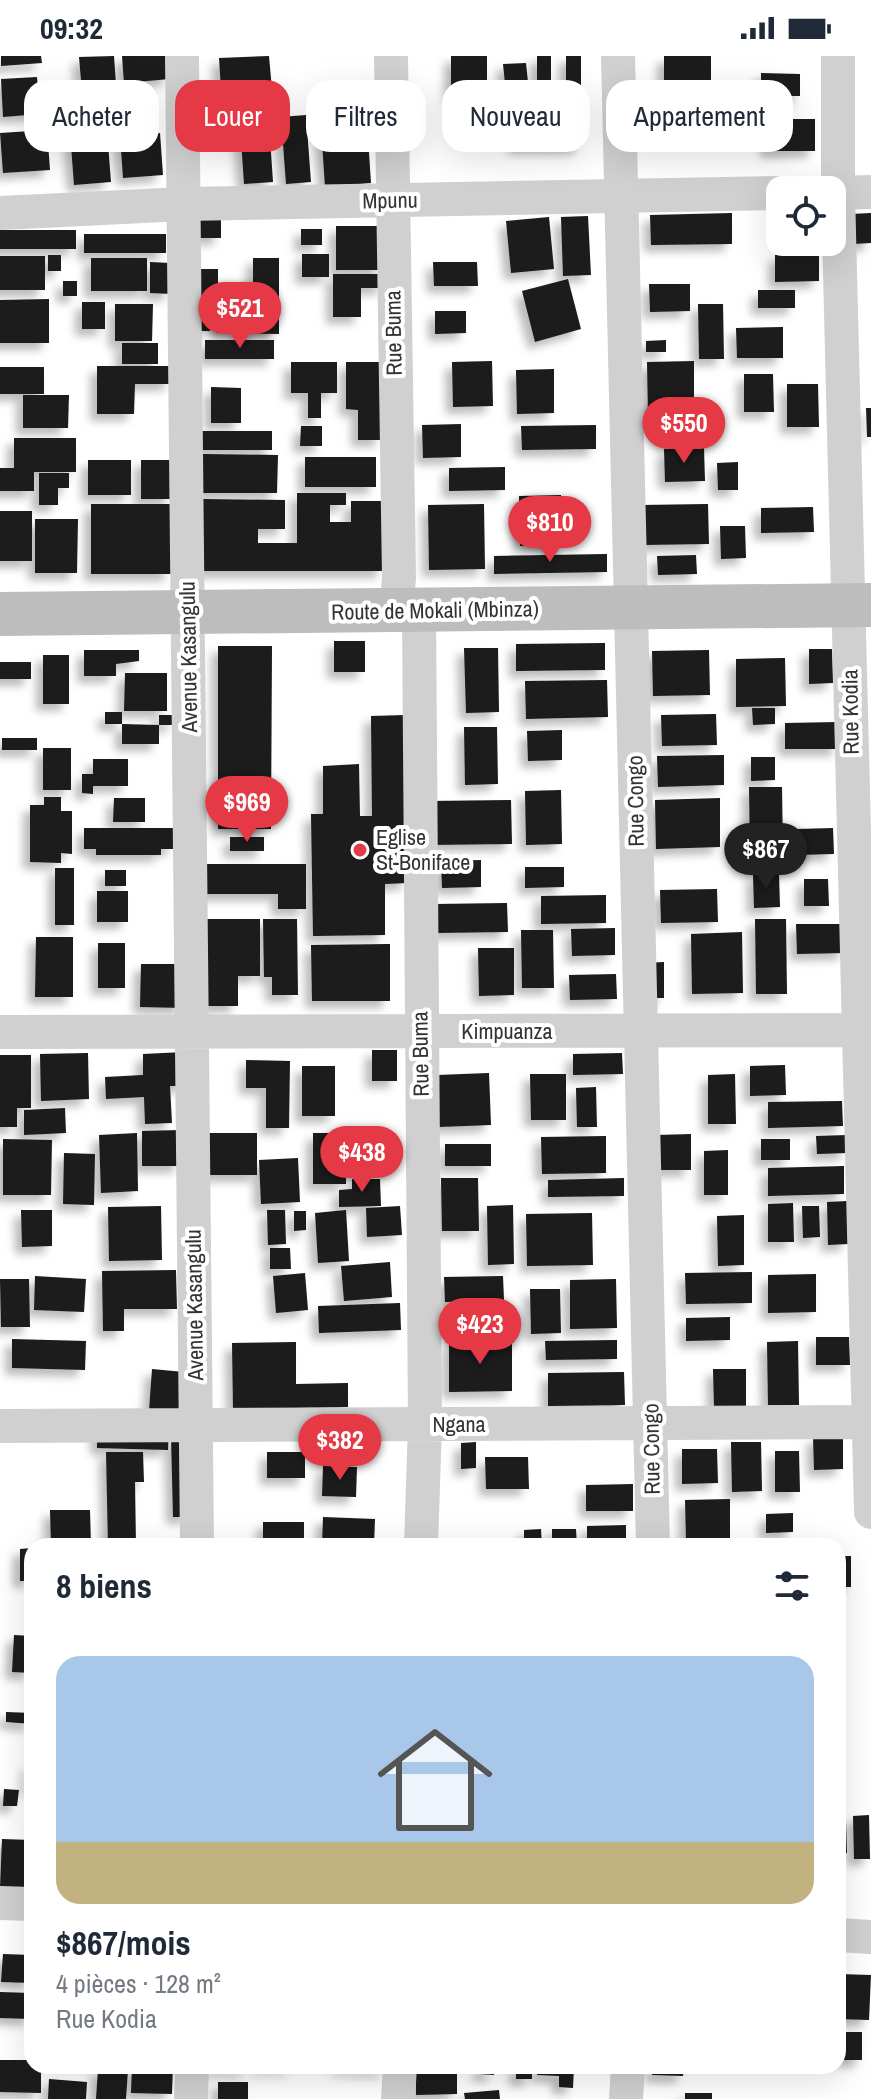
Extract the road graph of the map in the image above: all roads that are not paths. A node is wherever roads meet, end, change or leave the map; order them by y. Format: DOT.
graph roads {
  1 [pos="182,56"];
  2 [pos="391,56"];
  3 [pos="618,56"];
  4 [pos="838,56"];
  5 [pos="847,192"];
  6 [pos="766,193"];
  7 [pos="621,196"];
  8 [pos="390,200"];
  9 [pos="184,204"];
  10 [pos="0,213"];
  11 [pos="859,605"];
  12 [pos="631,607"];
  13 [pos="407,610"];
  14 [pos="188,612"];
  15 [pos="0,614"];
  16 [pos="864,1030"];
  17 [pos="420,1031"];
  18 [pos="641,1031"];
  19 [pos="0,1032"];
  20 [pos="192,1032"];
  21 [pos="869,1422"];
  22 [pos="650,1423"];
  23 [pos="425,1424"];
  24 [pos="196,1425"];
  25 [pos="0,1426"];
  26 [pos="871,1512"];
  27 [pos="197,1538"];
  28 [pos="421,1538"];
  29 [pos="653,1538"];
  30 [pos="0,1903"];
  31 [pos="24,1904"];
  32 [pos="846,1935"];
  33 [pos="871,1937"];
  34 [pos="192,2074"];
  35 [pos="400,2074"];
  36 [pos="628,2074"];
  37 [pos="191,2099"];
  38 [pos="398,2099"];
  39 [pos="626,2099"];
  1 -- 9 [label="street, Avenue Kasangulu"];
  2 -- 8 [label="street, Rue Buma"];
  3 -- 7 [label="street, Rue Congo"];
  4 -- 5 [label="street, Rue Kodia"];
  5 -- 11 [label="street, Rue Kodia"];
  6 -- 7 [label="street, Mpunu"];
  7 -- 8 [label="street, Mpunu"];
  7 -- 12 [label="street, Rue Congo"];
  8 -- 9 [label="street, Mpunu"];
  8 -- 13 [label="street, Rue Buma"];
  9 -- 10 [label="street, Mpunu"];
  9 -- 14 [label="street, Avenue Kasangulu"];
  11 -- 12 [label="street, Route de Mokali (Mbinza)"];
  11 -- 16 [label="street, Rue Kodia"];
  12 -- 13 [label="street, Route de Mokali (Mbinza)"];
  12 -- 18 [label="street, Rue Congo"];
  13 -- 14 [label="street, Route de Mokali (Mbinza)"];
  13 -- 17 [label="street, Rue Buma"];
  14 -- 15 [label="street, Route de Mokali (Mbinza)"];
  14 -- 20 [label="street, Avenue Kasangulu"];
  16 -- 18 [label="street, Kimpuanza"];
  16 -- 21 [label="street, Rue Kodia"];
  17 -- 18 [label="street, Kimpuanza"];
  17 -- 20 [label="street, Kimpuanza"];
  17 -- 23 [label="street, Rue Buma"];
  18 -- 22 [label="street, Rue Congo"];
  19 -- 20 [label="street, Kimpuanza"];
  20 -- 24 [label="street, Avenue Kasangulu"];
  21 -- 22 [label="street, Ngana"];
  21 -- 26 [label="street, Rue Kodia"];
  22 -- 23 [label="street, Ngana"];
  22 -- 29 [label="street, Rue Congo"];
  23 -- 24 [label="street, Ngana"];
  23 -- 28 [label="street, Rue Buma"];
  24 -- 25 [label="street, Ngana"];
  24 -- 27 [label="street, Avenue Kasangulu"];
  30 -- 31 [label="street"];
  32 -- 33 [label="street"];
  34 -- 37 [label="street"];
  35 -- 38 [label="street"];
  36 -- 39 [label="street"];
}
